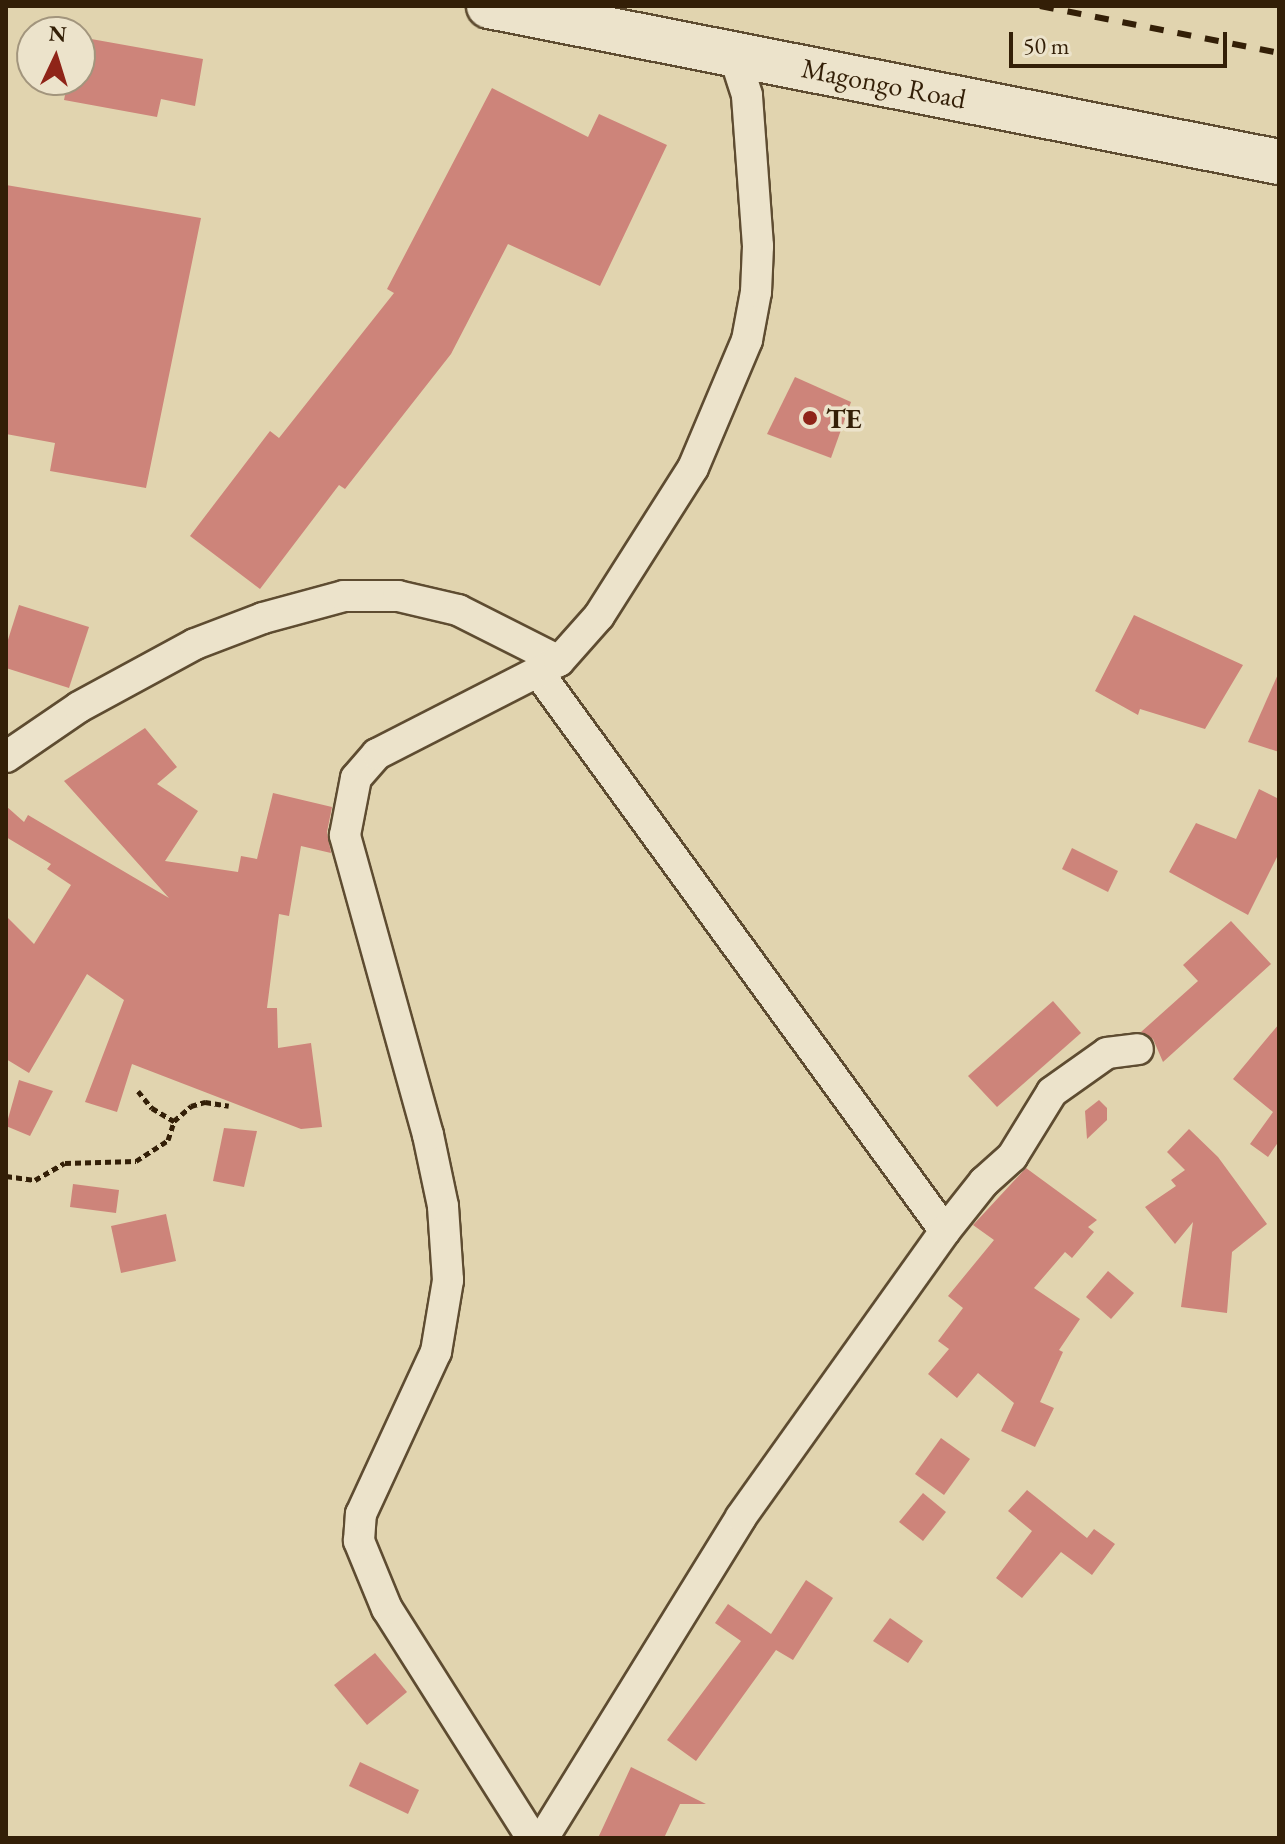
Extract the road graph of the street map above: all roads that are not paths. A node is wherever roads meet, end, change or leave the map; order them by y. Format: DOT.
graph roads {
  1 [pos="489,6"];
  2 [pos="733,52"];
  3 [pos="1279,162"];
  4 [pos="548,667"];
  5 [pos="6,757"];
  6 [pos="1138,1049"];
  7 [pos="945,1231"];
  8 [pos="532,1838"];
  9 [pos="543,1838"];
  1 -- 2 [label="street, Magongo Road"];
  2 -- 3 [label="street, Magongo Road"];
  2 -- 4 [label="street"];
  4 -- 5 [label="street"];
  4 -- 7 [label="street"];
  4 -- 8 [label="street"];
  6 -- 7 [label="street"];
  7 -- 9 [label="street"];
}
